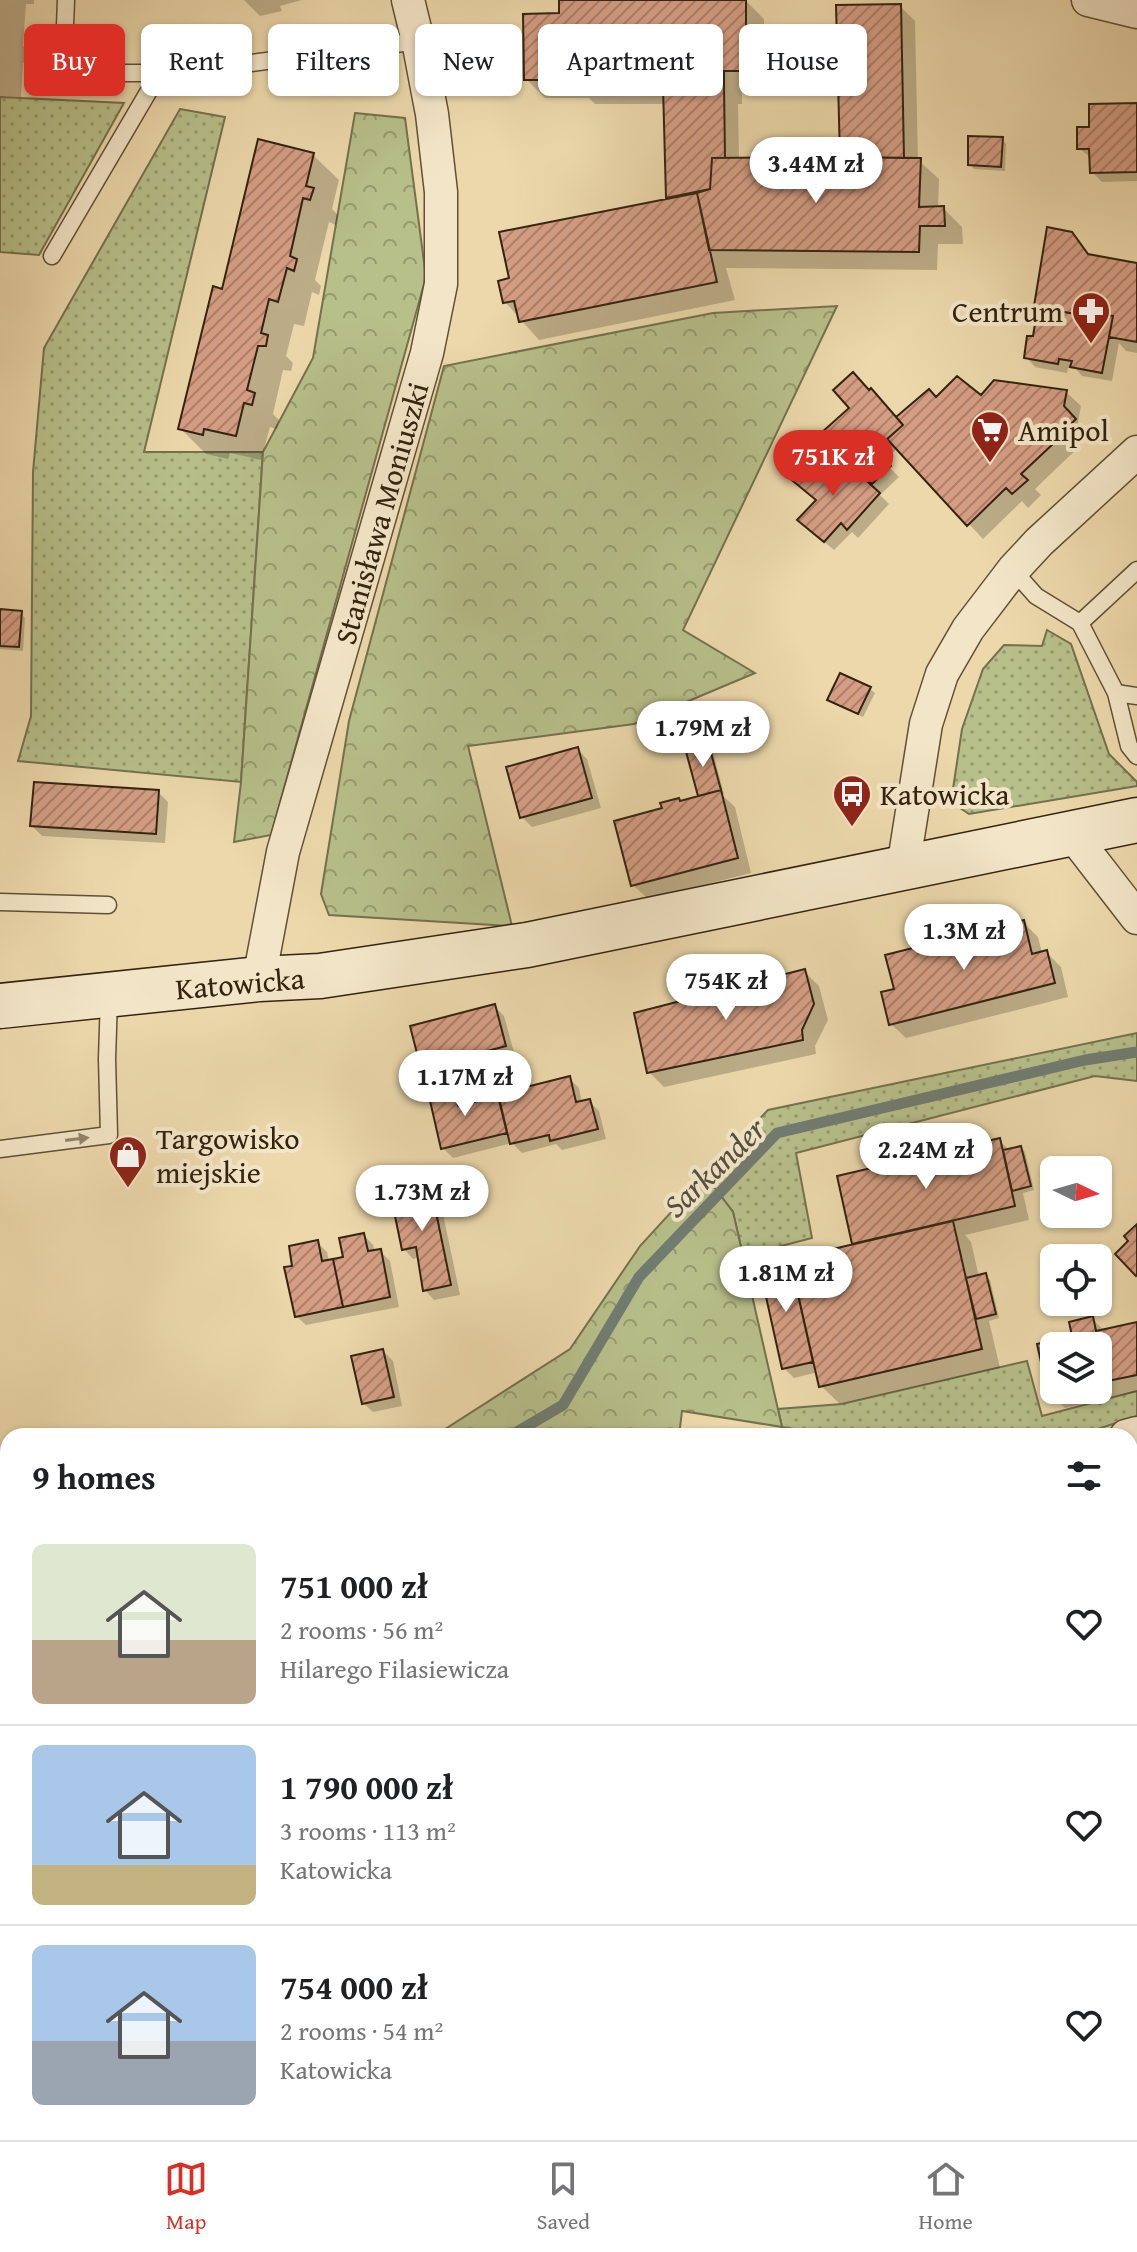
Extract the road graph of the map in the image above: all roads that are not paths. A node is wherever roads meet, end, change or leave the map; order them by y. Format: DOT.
graph roads {
  1 [pos="66,0"];
  2 [pos="408,0"];
  3 [pos="1088,0"];
  4 [pos="1137,12"];
  5 [pos="415,29"];
  6 [pos="415,41"];
  7 [pos="252,63"];
  8 [pos="141,72"];
  9 [pos="146,96"];
  10 [pos="429,96"];
  11 [pos="52,256"];
  12 [pos="1137,452"];
  13 [pos="1013,570"];
  14 [pos="1137,570"];
  15 [pos="1080,623"];
  16 [pos="1116,693"];
  17 [pos="1137,696"];
  18 [pos="1137,756"];
  19 [pos="1137,820"];
  20 [pos="1072,834"];
  21 [pos="903,868"];
  22 [pos="0,902"];
  23 [pos="108,905"];
  24 [pos="1137,918"];
  25 [pos="259,979"];
  26 [pos="109,996"];
  27 [pos="0,1006"];
  28 [pos="0,1149"];
  1 -- 8 [label="lane"];
  2 -- 5 [label="street, Stanisława Moniuszki"];
  3 -- 4 [label="street"];
  6 -- 7 [label="lane"];
  9 -- 11 [label="lane"];
  10 -- 25 [label="street, Stanisława Moniuszki"];
  12 -- 13 [label="street"];
  13 -- 15 [label="lane"];
  13 -- 21 [label="street"];
  14 -- 15 [label="lane"];
  15 -- 16 [label="lane"];
  16 -- 17 [label="lane"];
  16 -- 18 [label="lane"];
  19 -- 20 [label="street, Katowicka"];
  20 -- 21 [label="street, Katowicka"];
  20 -- 24 [label="street"];
  21 -- 25 [label="street, Katowicka"];
  22 -- 23 [label="lane"];
  25 -- 26 [label="street, Katowicka"];
  26 -- 27 [label="street, Katowicka"];
  28 -- 26 [label="lane, one-way"];
}
